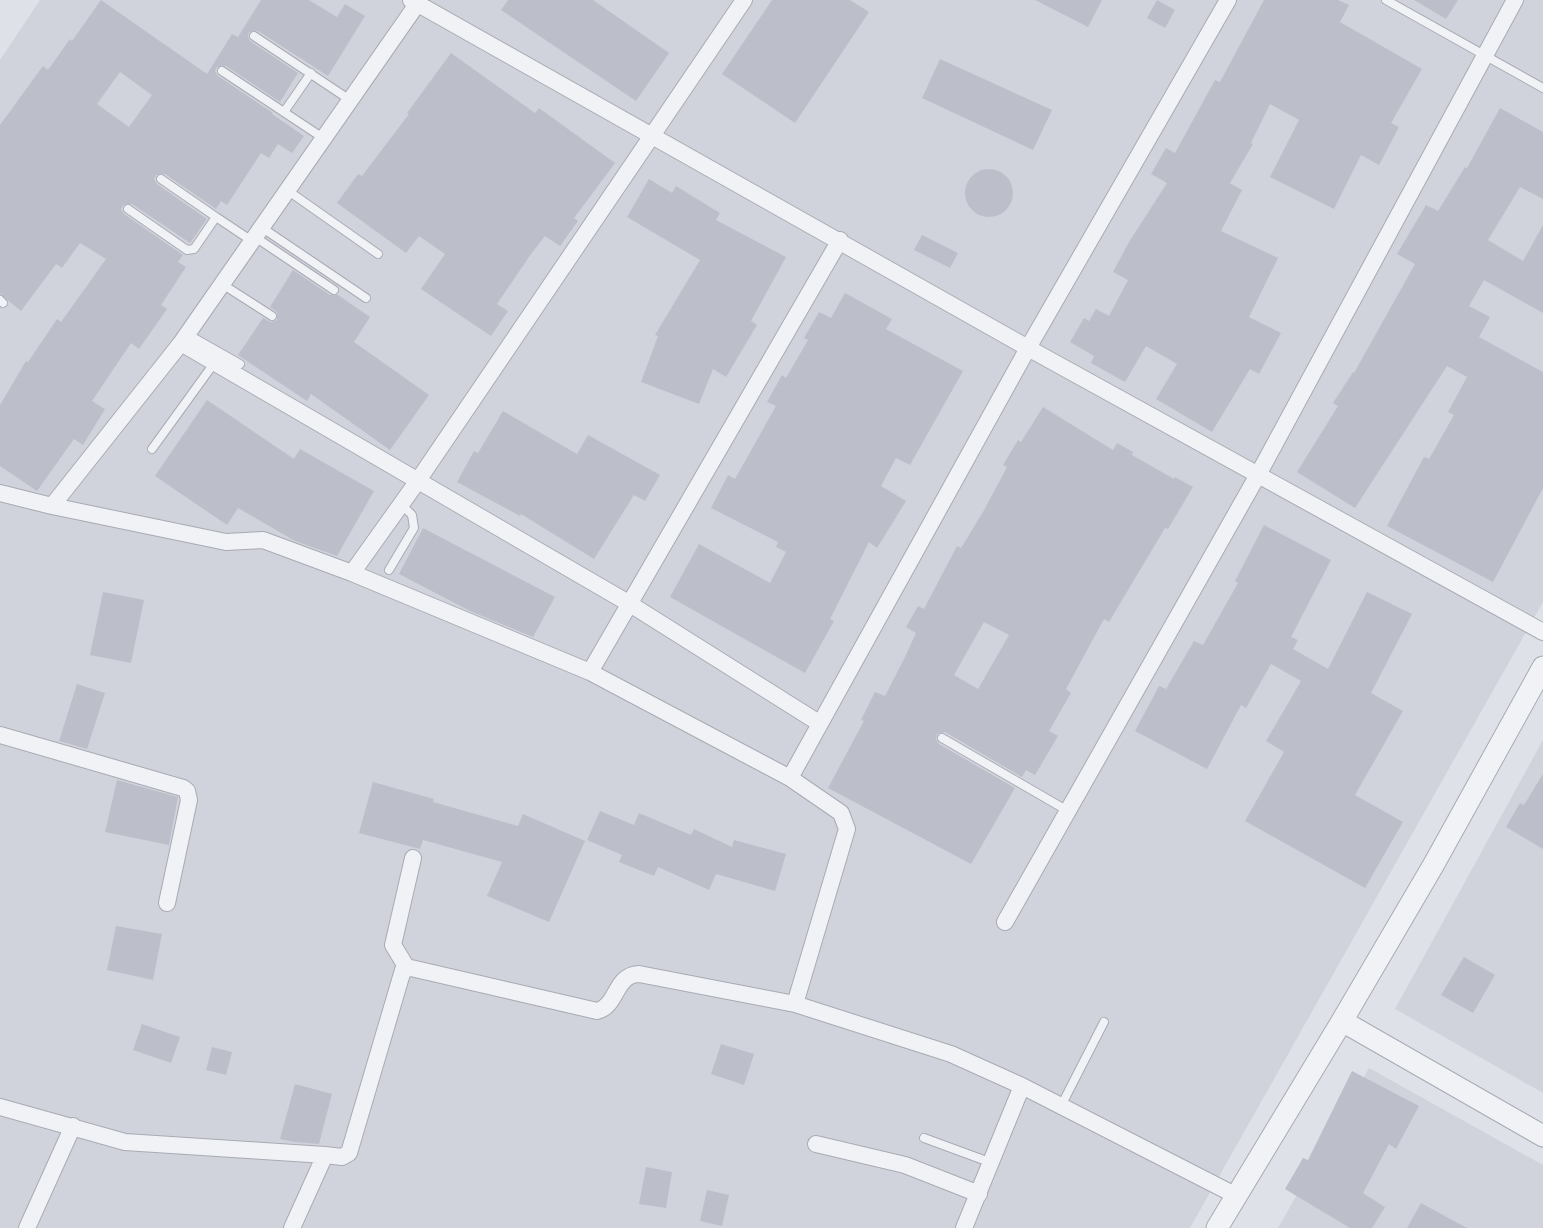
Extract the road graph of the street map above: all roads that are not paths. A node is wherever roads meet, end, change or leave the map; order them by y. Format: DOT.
graph roads {
  1 [pos="744,0"];
  2 [pos="1228,0"];
  3 [pos="1386,0"];
  4 [pos="1515,0"];
  5 [pos="416,1"];
  6 [pos="254,36"];
  7 [pos="1485,55"];
  8 [pos="222,71"];
  9 [pos="311,74"];
  10 [pos="1543,88"];
  11 [pos="350,100"];
  12 [pos="284,112"];
  13 [pos="652,135"];
  14 [pos="323,138"];
  15 [pos="161,179"];
  16 [pos="287,190"];
  17 [pos="128,209"];
  18 [pos="216,217"];
  19 [pos="256,235"];
  20 [pos="841,240"];
  21 [pos="378,254"];
  22 [pos="222,284"];
  23 [pos="334,290"];
  24 [pos="366,298"];
  25 [pos="272,316"];
  26 [pos="184,338"];
  27 [pos="1028,348"];
  28 [pos="215,362"];
  29 [pos="240,364"];
  30 [pos="152,449"];
  31 [pos="1259,473"];
  32 [pos="417,482"];
  33 [pos="0,493"];
  34 [pos="401,504"];
  35 [pos="52,506"];
  36 [pos="390,570"];
  37 [pos="352,573"];
  38 [pos="629,604"];
  39 [pos="1543,632"];
  40 [pos="1543,667"];
  41 [pos="590,672"];
  42 [pos="819,723"];
  43 [pos="0,736"];
  44 [pos="942,738"];
  45 [pos="790,778"];
  46 [pos="1068,811"];
  47 [pos="413,858"];
  48 [pos="167,903"];
  49 [pos="1005,922"];
  50 [pos="407,968"];
  51 [pos="795,1004"];
  52 [pos="1342,1021"];
  53 [pos="1104,1022"];
  54 [pos="1022,1086"];
  55 [pos="1061,1106"];
  56 [pos="0,1107"];
  57 [pos="72,1126"];
  58 [pos="1543,1136"];
  59 [pos="924,1138"];
  60 [pos="816,1144"];
  61 [pos="325,1155"];
  62 [pos="992,1163"];
  63 [pos="979,1194"];
  64 [pos="1235,1195"];
  65 [pos="27,1228"];
  66 [pos="292,1228"];
  67 [pos="964,1228"];
  68 [pos="1217,1228"];
  1 -- 13 [label="street"];
  2 -- 27 [label="street"];
  3 -- 7 [label="lane"];
  4 -- 7 [label="street"];
  5 -- 11 [label="street"];
  5 -- 13 [label="street"];
  6 -- 9 [label="lane"];
  7 -- 10 [label="lane"];
  7 -- 31 [label="street"];
  8 -- 12 [label="lane"];
  9 -- 11 [label="lane"];
  9 -- 12 [label="lane"];
  11 -- 14 [label="street"];
  12 -- 14 [label="lane"];
  13 -- 20 [label="street"];
  13 -- 32 [label="street"];
  14 -- 16 [label="street"];
  15 -- 18 [label="lane"];
  16 -- 19 [label="street"];
  16 -- 21 [label="lane"];
  17 -- 18 [label="lane"];
  18 -- 19 [label="lane"];
  19 -- 22 [label="street"];
  19 -- 23 [label="lane"];
  19 -- 24 [label="lane"];
  20 -- 27 [label="street"];
  20 -- 38 [label="street"];
  22 -- 25 [label="lane"];
  22 -- 26 [label="street"];
  26 -- 28 [label="street"];
  26 -- 29 [label="lane"];
  26 -- 35 [label="street"];
  27 -- 31 [label="street"];
  27 -- 42 [label="street"];
  28 -- 30 [label="lane"];
  28 -- 32 [label="street"];
  31 -- 39 [label="street"];
  31 -- 46 [label="street"];
  32 -- 34 [label="street"];
  32 -- 38 [label="street"];
  33 -- 35 [label="street"];
  34 -- 36 [label="lane"];
  34 -- 37 [label="street"];
  35 -- 37 [label="street"];
  37 -- 41 [label="street"];
  38 -- 41 [label="street"];
  38 -- 42 [label="street"];
  40 -- 52 [label="street"];
  41 -- 45 [label="street"];
  42 -- 45 [label="street"];
  43 -- 48 [label="street"];
  44 -- 46 [label="lane"];
  45 -- 51 [label="street"];
  46 -- 49 [label="street"];
  47 -- 50 [label="street"];
  50 -- 51 [label="street"];
  50 -- 61 [label="street"];
  51 -- 54 [label="street"];
  52 -- 58 [label="street"];
  52 -- 64 [label="street"];
  53 -- 55 [label="lane"];
  54 -- 55 [label="street"];
  54 -- 62 [label="street"];
  55 -- 64 [label="street"];
  56 -- 57 [label="street"];
  57 -- 61 [label="street"];
  57 -- 65 [label="street"];
  59 -- 62 [label="lane"];
  60 -- 63 [label="street"];
  61 -- 66 [label="street"];
  62 -- 63 [label="street"];
  63 -- 67 [label="street"];
  64 -- 68 [label="street"];
}
